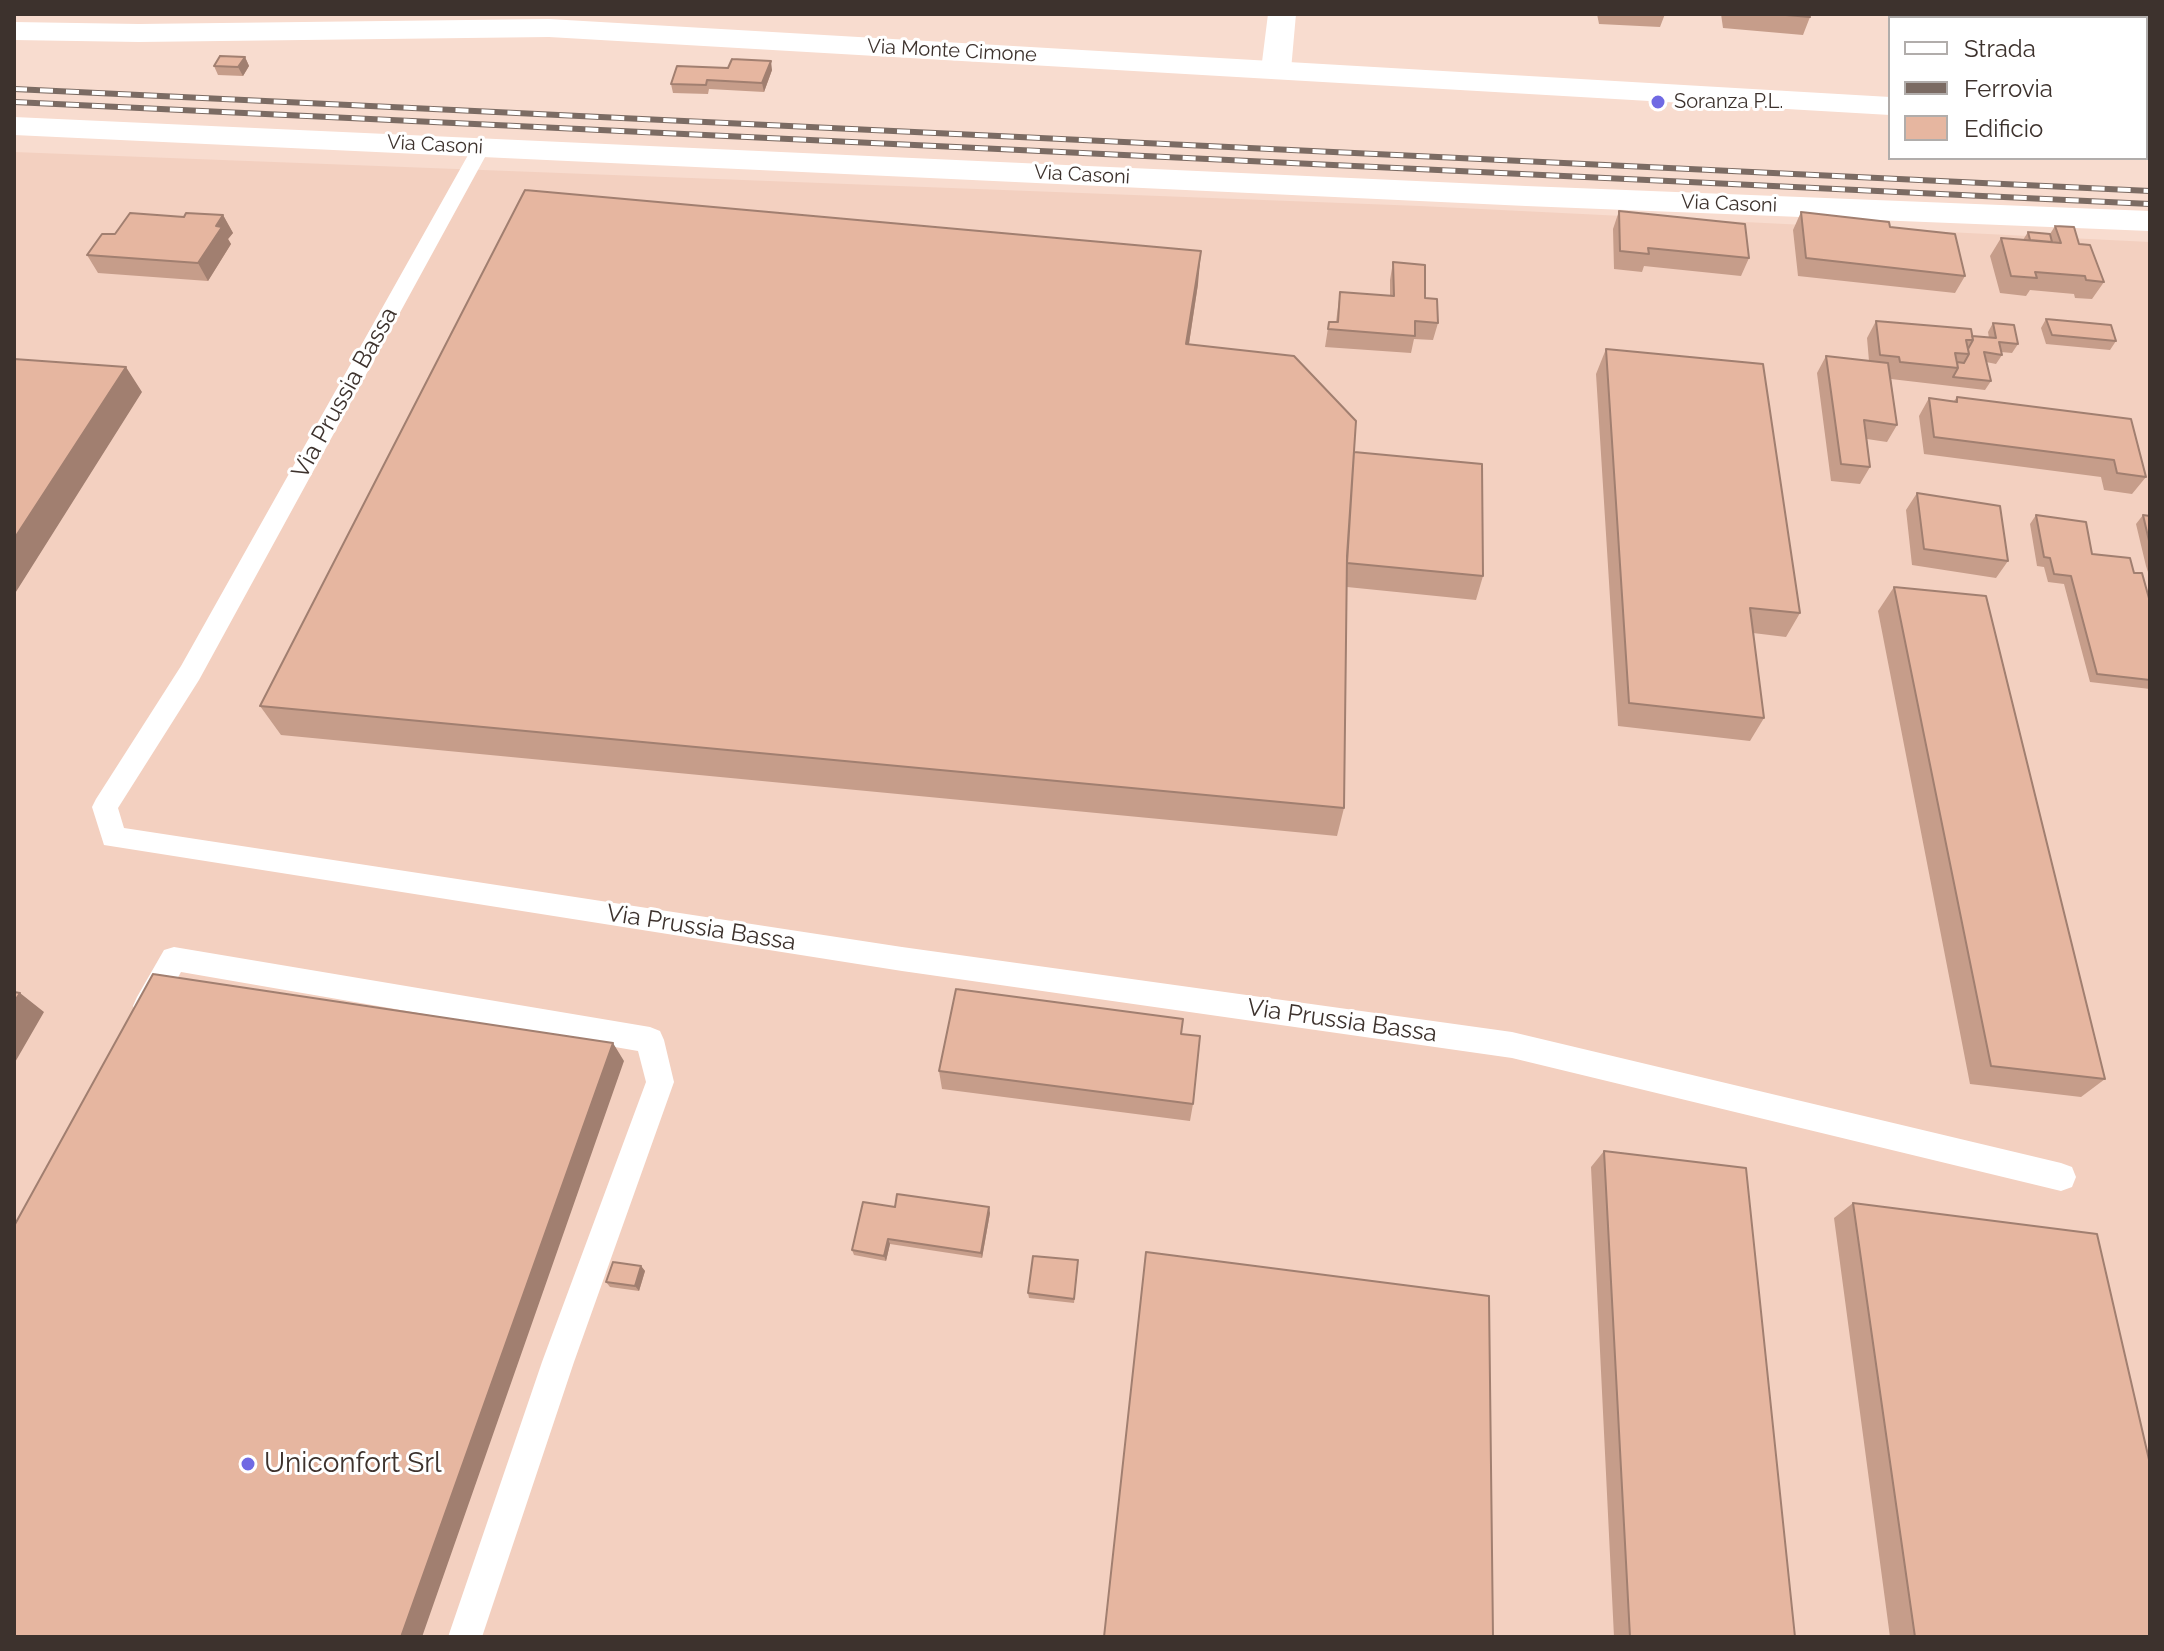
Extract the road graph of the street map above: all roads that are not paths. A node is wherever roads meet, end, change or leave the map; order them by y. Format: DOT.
graph roads {
  1 [pos="1282,14"];
  2 [pos="14,31"];
  3 [pos="1276,70"];
  4 [pos="1888,106"];
  5 [pos="14,126"];
  6 [pos="481,148"];
  7 [pos="2150,221"];
  8 [pos="136,1026"];
  9 [pos="2061,1177"];
  10 [pos="465,1637"];
  1 -- 3 [label="street"];
  2 -- 3 [label="street, Via Monte Cimone"];
  3 -- 4 [label="street, Via Monte Cimone"];
  5 -- 6 [label="street, Via Casoni"];
  6 -- 7 [label="street, Via Casoni"];
  6 -- 9 [label="lane, Via Prussia Bassa"];
  8 -- 10 [label="lane"];
}
